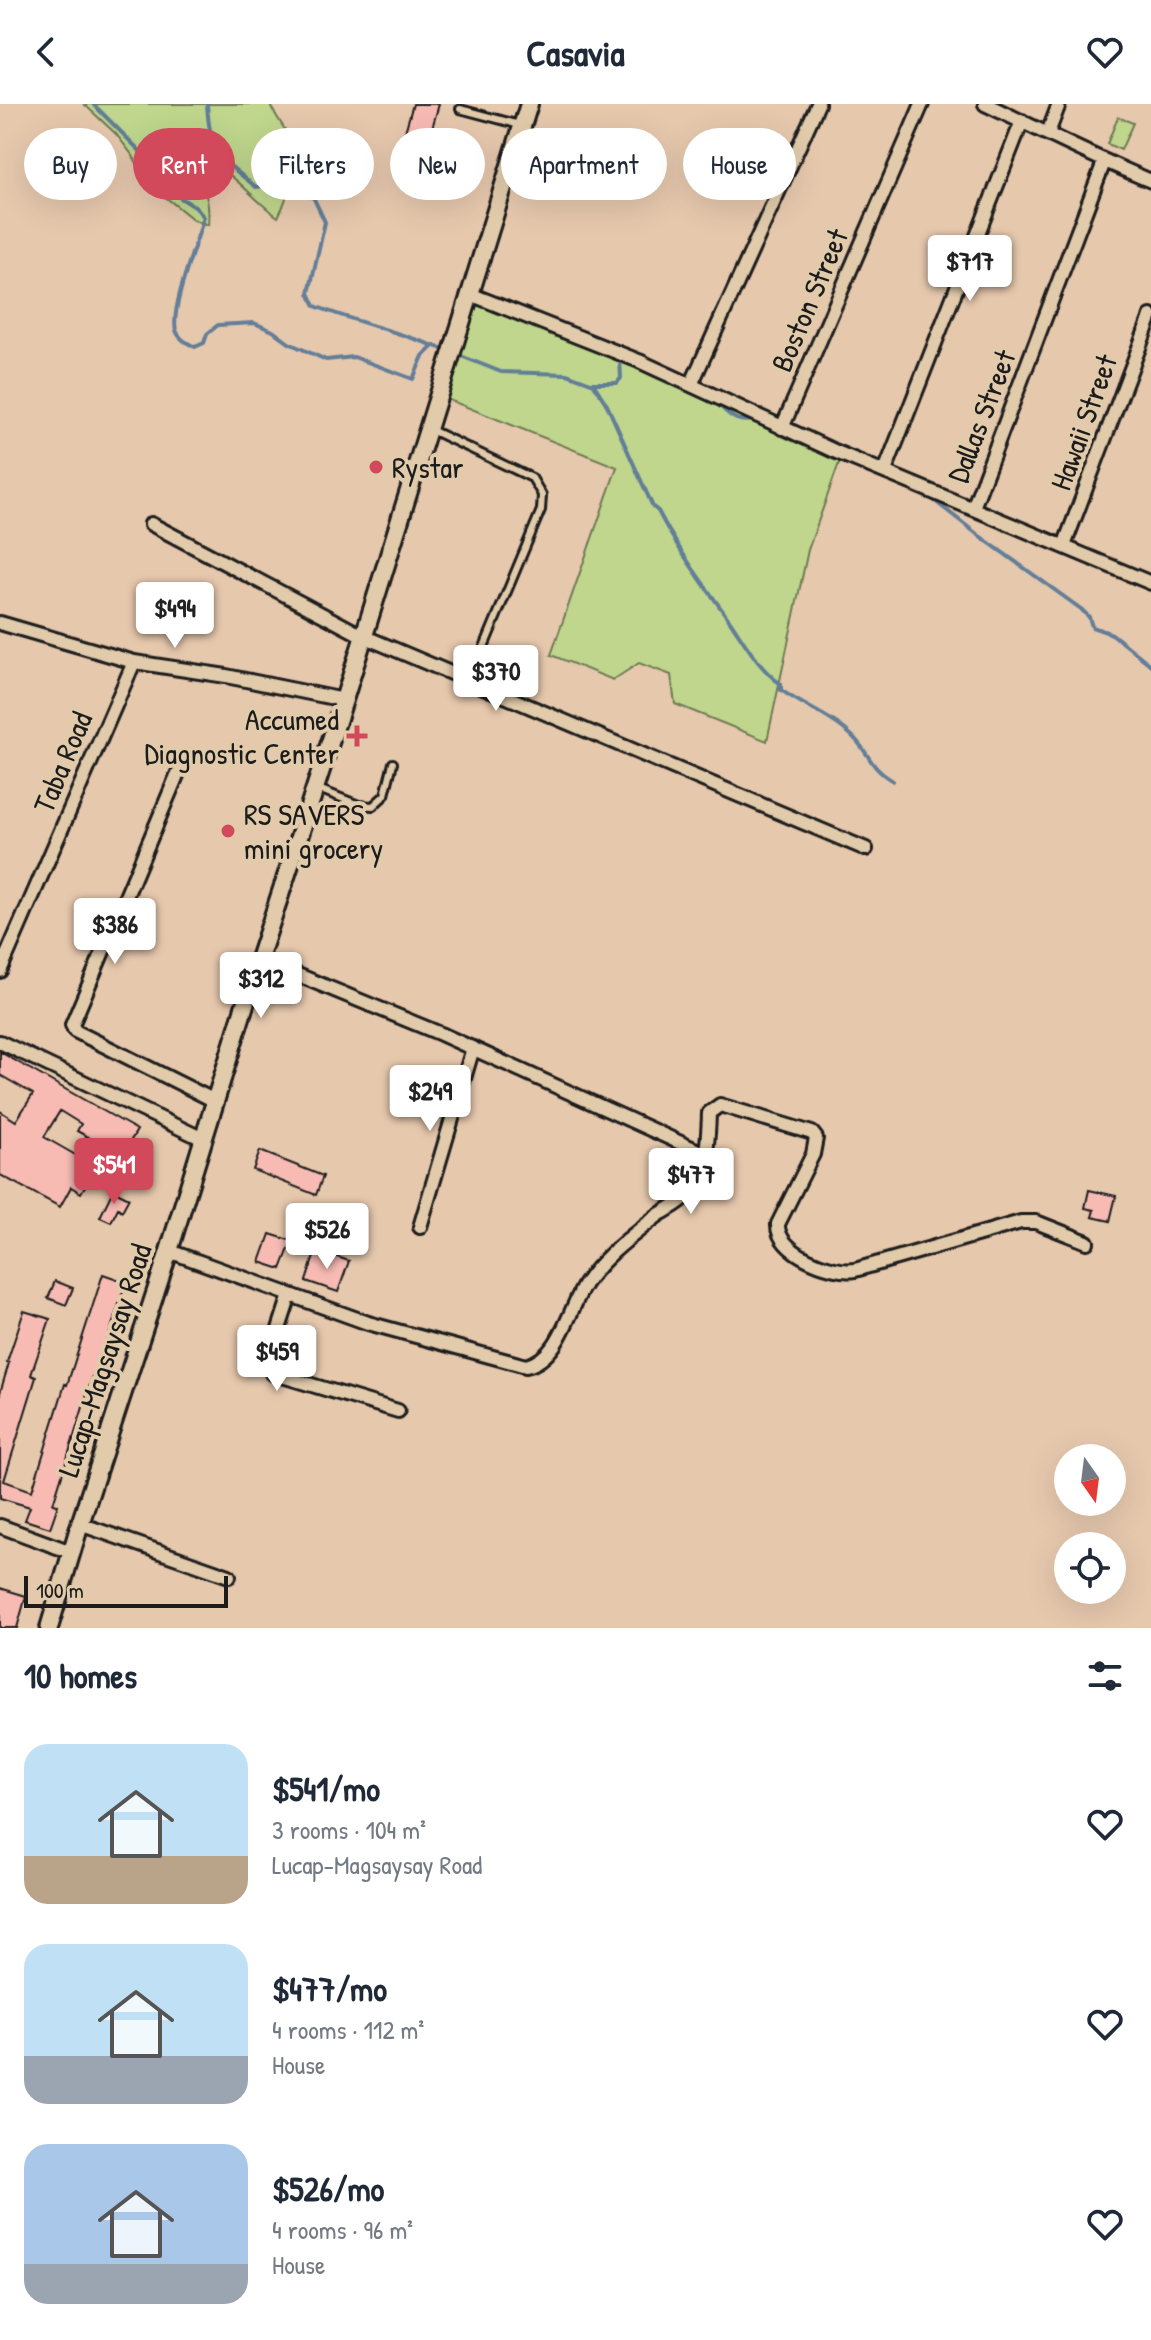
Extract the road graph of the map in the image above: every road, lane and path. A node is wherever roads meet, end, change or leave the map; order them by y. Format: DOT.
graph roads {
  1 [pos="529,104"];
  2 [pos="818,104"];
  3 [pos="922,104"];
  4 [pos="985,104"];
  5 [pos="1059,104"];
  6 [pos="460,109"];
  7 [pos="1022,121"];
  8 [pos="523,126"];
  9 [pos="1048,133"];
  10 [pos="1104,162"];
  11 [pos="1151,181"];
  12 [pos="470,294"];
  13 [pos="1151,316"];
  14 [pos="691,385"];
  15 [pos="428,428"];
  16 [pos="782,428"];
  17 [pos="885,471"];
  18 [pos="973,508"];
  19 [pos="151,524"];
  20 [pos="1064,546"];
  21 [pos="1151,583"];
  22 [pos="0,623"];
  23 [pos="363,636"];
  24 [pos="134,662"];
  25 [pos="469,683"];
  26 [pos="344,700"];
  27 [pos="393,763"];
  28 [pos="178,773"];
  29 [pos="316,788"];
  30 [pos="866,849"];
  31 [pos="259,959"];
  32 [pos="0,971"];
  33 [pos="0,1042"];
  34 [pos="473,1048"];
  35 [pos="215,1101"];
  36 [pos="203,1139"];
  37 [pos="707,1155"];
  38 [pos="420,1227"];
  39 [pos="1087,1242"];
  40 [pos="169,1251"];
  41 [pos="290,1295"];
  42 [pos="398,1411"];
  43 [pos="80,1524"];
  44 [pos="0,1526"];
  45 [pos="71,1552"];
  46 [pos="229,1576"];
  47 [pos="49,1628"];
  1 -- 8 [label="street, Lucap-Magsaysay Road"];
  2 -- 14 [label="street"];
  3 -- 16 [label="street, Boston Street"];
  4 -- 7 [label="street"];
  5 -- 9 [label="street"];
  6 -- 8 [label="lane"];
  7 -- 9 [label="street"];
  7 -- 17 [label="street"];
  8 -- 12 [label="street, Lucap-Magsaysay Road"];
  9 -- 10 [label="street"];
  10 -- 11 [label="street"];
  10 -- 18 [label="street, Dallas Street"];
  12 -- 14 [label="street"];
  12 -- 15 [label="street, Lucap-Magsaysay Road"];
  13 -- 20 [label="street, Hawaii Street"];
  14 -- 16 [label="street"];
  15 -- 23 [label="street, Lucap-Magsaysay Road"];
  15 -- 25 [label="lane"];
  16 -- 17 [label="street"];
  17 -- 18 [label="street"];
  18 -- 20 [label="street"];
  19 -- 23 [label="street"];
  20 -- 21 [label="street"];
  22 -- 24 [label="street"];
  23 -- 25 [label="street"];
  23 -- 26 [label="street, Lucap-Magsaysay Road"];
  24 -- 26 [label="street"];
  24 -- 32 [label="street, Taba Road"];
  25 -- 30 [label="street"];
  26 -- 29 [label="street, Lucap-Magsaysay Road"];
  27 -- 29 [label="lane"];
  28 -- 35 [label="street"];
  29 -- 31 [label="street, Lucap-Magsaysay Road"];
  31 -- 34 [label="street"];
  31 -- 35 [label="street, Lucap-Magsaysay Road"];
  33 -- 36 [label="street"];
  34 -- 37 [label="street"];
  34 -- 38 [label="street"];
  35 -- 36 [label="street, Lucap-Magsaysay Road"];
  36 -- 40 [label="street, Lucap-Magsaysay Road"];
  37 -- 39 [label="street"];
  37 -- 41 [label="street"];
  40 -- 41 [label="street"];
  40 -- 43 [label="street, Lucap-Magsaysay Road"];
  41 -- 42 [label="street"];
  43 -- 45 [label="street, Lucap-Magsaysay Road"];
  43 -- 46 [label="street"];
  44 -- 45 [label="street"];
  45 -- 47 [label="street, Lucap-Magsaysay Road"];
}
